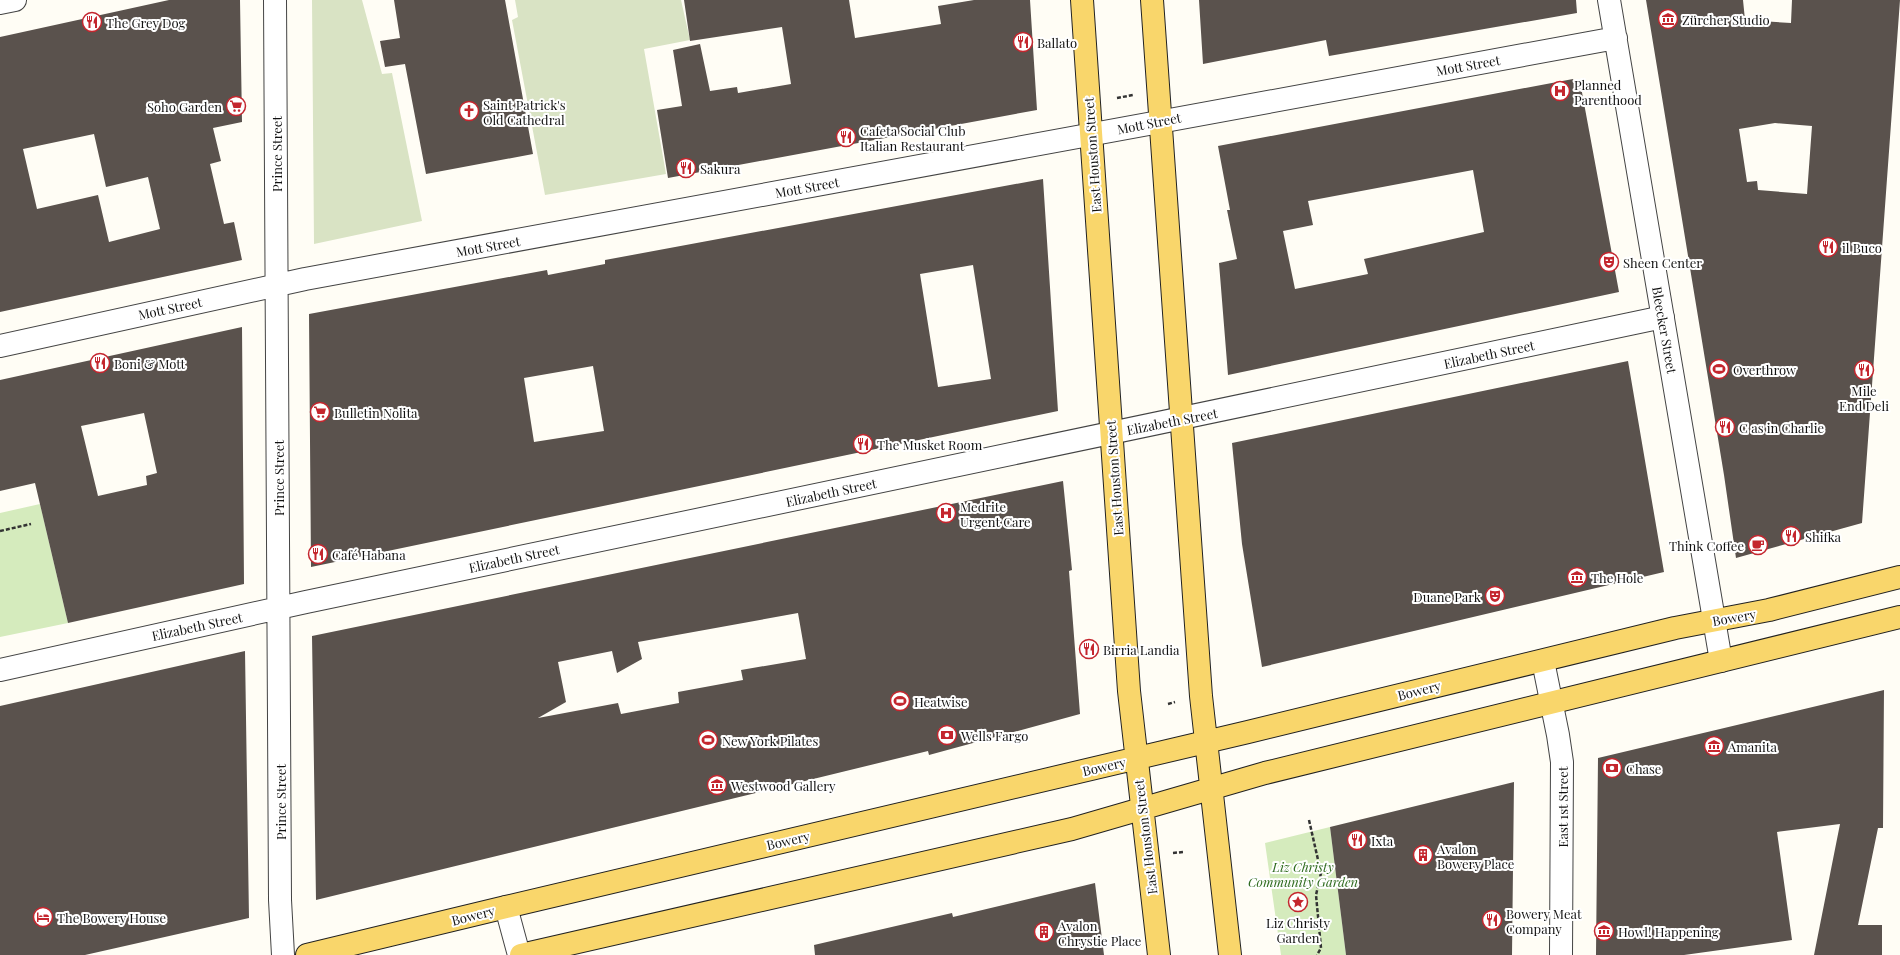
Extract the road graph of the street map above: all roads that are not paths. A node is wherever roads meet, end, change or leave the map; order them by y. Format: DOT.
graph roads {
  1 [pos="15,0"];
  2 [pos="275,0"];
  3 [pos="1082,0"];
  4 [pos="1152,0"];
  5 [pos="1609,0"];
  6 [pos="0,3"];
  7 [pos="1616,38"];
  8 [pos="1161,121"];
  9 [pos="1091,135"];
  10 [pos="277,285"];
  11 [pos="1663,317"];
  12 [pos="0,346"];
  13 [pos="1182,419"];
  14 [pos="1111,433"];
  15 [pos="1900,577"];
  16 [pos="279,608"];
  17 [pos="1900,617"];
  18 [pos="1715,620"];
  19 [pos="1543,661"];
  20 [pos="1720,661"];
  21 [pos="0,670"];
  22 [pos="1552,702"];
  23 [pos="1206,741"];
  24 [pos="1136,758"];
  25 [pos="1210,788"];
  26 [pos="1141,808"];
  27 [pos="506,907"];
  28 [pos="283,955"];
  29 [pos="307,955"];
  30 [pos="520,955"];
  31 [pos="1159,955"];
  32 [pos="1230,955"];
  33 [pos="1561,955"];
  1 -- 6 [label="street"];
  2 -- 10 [label="street, Prince Street"];
  3 -- 9 [label="main road, East Houston Street"];
  4 -- 8 [label="main road"];
  5 -- 7 [label="street, Bleecker Street"];
  7 -- 8 [label="street, Mott Street"];
  7 -- 11 [label="street, Bleecker Street"];
  8 -- 9 [label="street, Mott Street"];
  8 -- 13 [label="main road"];
  9 -- 10 [label="street, Mott Street"];
  9 -- 14 [label="main road, East Houston Street"];
  10 -- 12 [label="street, Mott Street"];
  10 -- 16 [label="street, Prince Street"];
  11 -- 13 [label="street, Elizabeth Street"];
  11 -- 18 [label="street, Bleecker Street"];
  13 -- 14 [label="street, Elizabeth Street"];
  13 -- 23 [label="main road"];
  14 -- 16 [label="street, Elizabeth Street"];
  14 -- 24 [label="main road, East Houston Street"];
  15 -- 18 [label="main road, Bowery"];
  16 -- 21 [label="street, Elizabeth Street"];
  16 -- 28 [label="street, Prince Street"];
  17 -- 20 [label="main road"];
  18 -- 19 [label="main road, Bowery"];
  18 -- 20 [label="street, Bleecker Street"];
  19 -- 22 [label="street, East 1st Street"];
  19 -- 23 [label="main road, Bowery"];
  20 -- 22 [label="main road"];
  22 -- 25 [label="main road"];
  22 -- 33 [label="street, East 1st Street"];
  23 -- 24 [label="main road, Bowery"];
  23 -- 25 [label="main road"];
  24 -- 26 [label="main road, East Houston Street"];
  24 -- 27 [label="main road, Bowery"];
  25 -- 26 [label="main road"];
  25 -- 32 [label="main road"];
  26 -- 30 [label="main road"];
  26 -- 31 [label="main road, East Houston Street"];
  27 -- 29 [label="main road, Bowery"];
  27 -- 30 [label="street"];
}
